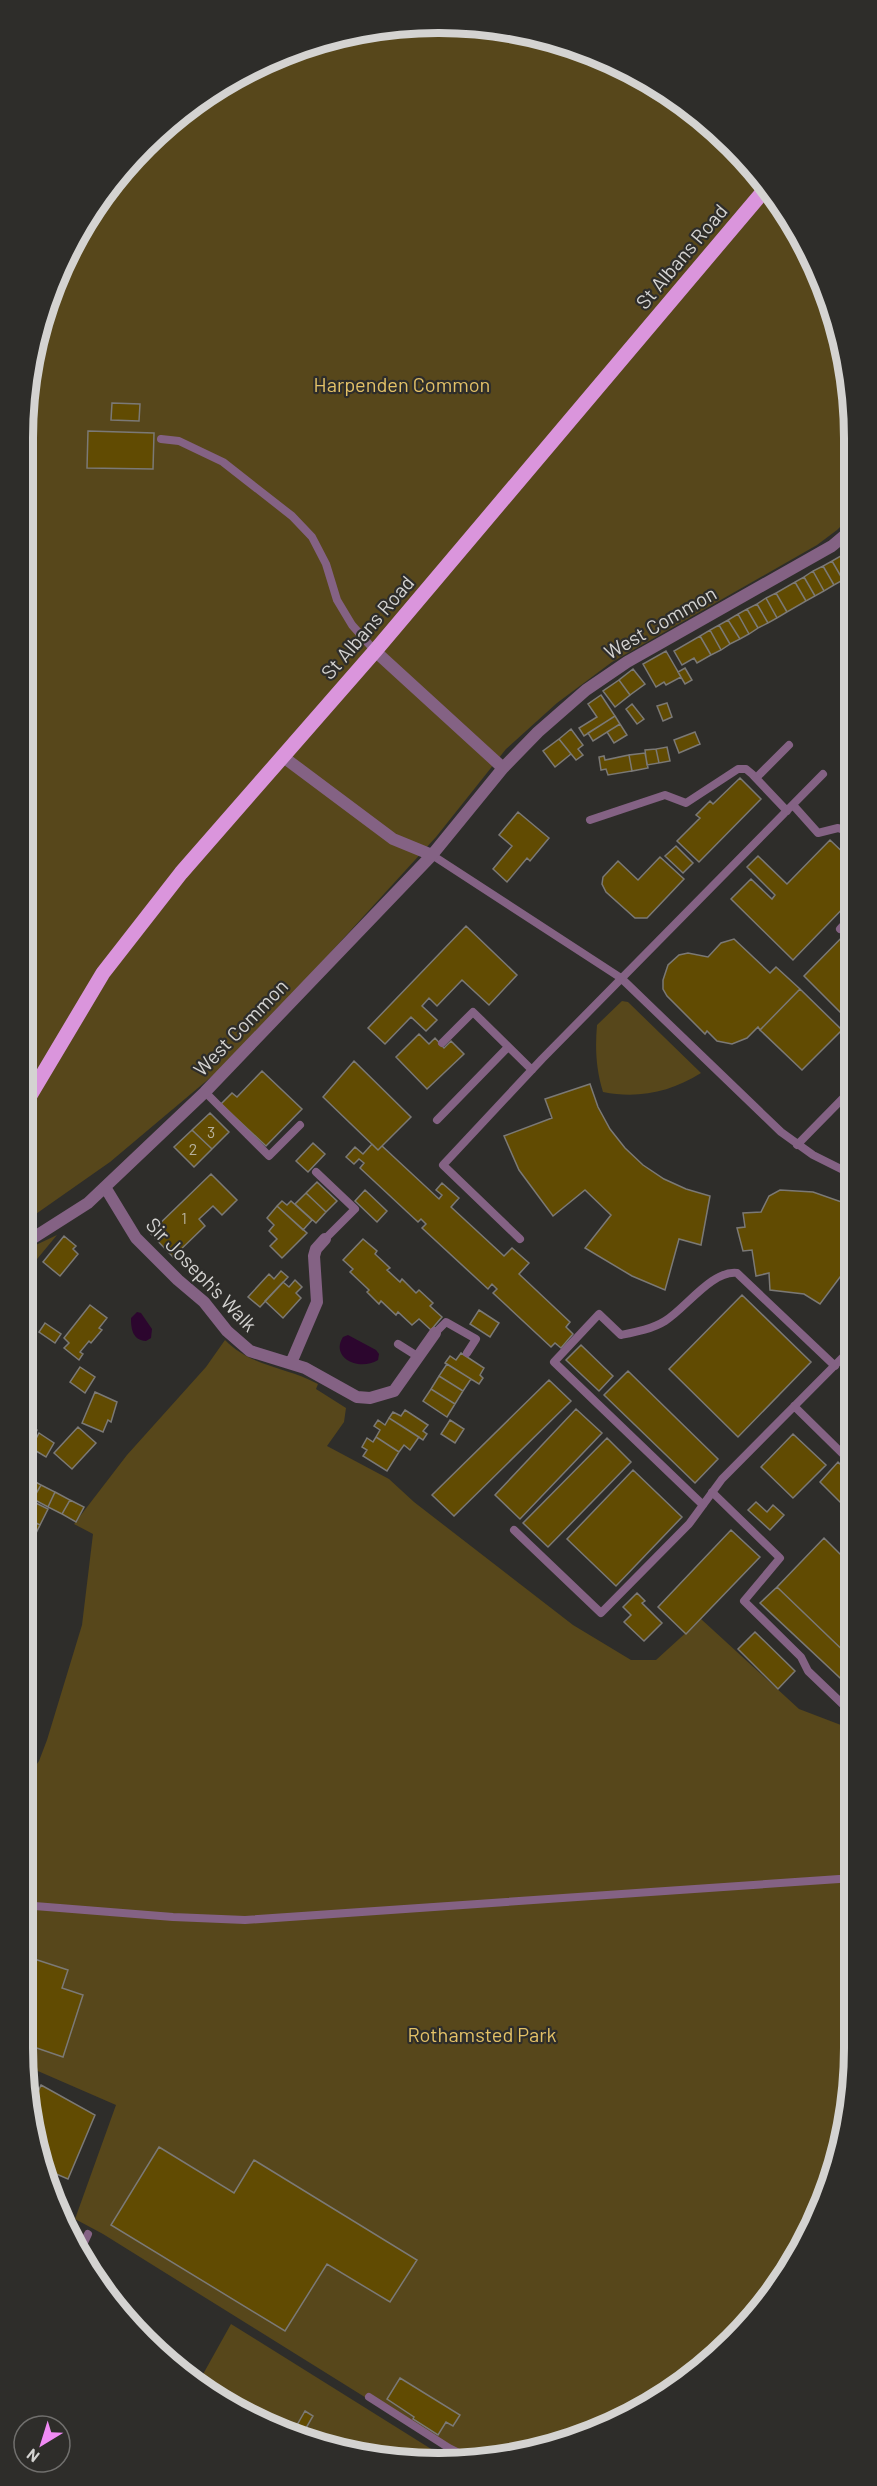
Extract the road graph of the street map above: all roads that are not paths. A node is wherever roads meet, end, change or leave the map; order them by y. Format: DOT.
graph roads {
  1 [pos="762,194"];
  2 [pos="161,438"];
  3 [pos="844,536"];
  4 [pos="375,651"];
  5 [pos="789,745"];
  6 [pos="282,756"];
  7 [pos="503,768"];
  8 [pos="823,774"];
  9 [pos="756,778"];
  10 [pos="790,808"];
  11 [pos="590,820"];
  12 [pos="844,830"];
  13 [pos="432,855"];
  14 [pos="844,925"];
  15 [pos="840,929"];
  16 [pos="621,978"];
  17 [pos="442,1043"];
  18 [pos="508,1047"];
  19 [pos="532,1070"];
  20 [pos="33,1091"];
  21 [pos="205,1092"];
  22 [pos="844,1097"];
  23 [pos="437,1120"];
  24 [pos="300,1125"];
  25 [pos="797,1145"];
  26 [pos="844,1171"];
  27 [pos="316,1172"];
  28 [pos="105,1187"];
  29 [pos="33,1238"];
  30 [pos="325,1239"];
  31 [pos="520,1239"];
  32 [pos="435,1333"];
  33 [pos="398,1344"];
  34 [pos="467,1353"];
  35 [pos="417,1356"];
  36 [pos="844,1356"];
  37 [pos="291,1363"];
  38 [pos="835,1366"];
  39 [pos="794,1406"];
  40 [pos="844,1455"];
  41 [pos="712,1492"];
  42 [pos="703,1505"];
  43 [pos="514,1530"];
  44 [pos="844,1705"];
  45 [pos="844,1879"];
  46 [pos="33,1906"];
  47 [pos="88,2234"];
  48 [pos="84,2243"];
  49 [pos="369,2397"];
  50 [pos="458,2452"];
  1 -- 4 [label="main road, St Albans Road"];
  2 -- 4 [label="lane"];
  3 -- 7 [label="street, West Common"];
  4 -- 6 [label="main road, St Albans Road"];
  4 -- 7 [label="street"];
  5 -- 9 [label="lane"];
  6 -- 13 [label="street"];
  6 -- 20 [label="main road, St Albans Road"];
  7 -- 13 [label="street, West Common"];
  8 -- 10 [label="lane"];
  9 -- 10 [label="lane"];
  9 -- 11 [label="lane"];
  10 -- 12 [label="lane"];
  10 -- 16 [label="lane"];
  13 -- 16 [label="lane"];
  13 -- 21 [label="street, West Common"];
  14 -- 15 [label="lane"];
  16 -- 19 [label="lane"];
  16 -- 25 [label="lane"];
  17 -- 18 [label="lane"];
  18 -- 19 [label="lane"];
  18 -- 23 [label="lane"];
  19 -- 31 [label="lane"];
  21 -- 24 [label="lane"];
  21 -- 28 [label="street, West Common"];
  22 -- 25 [label="lane"];
  25 -- 26 [label="lane"];
  27 -- 30 [label="lane"];
  28 -- 29 [label="street, West Common"];
  28 -- 37 [label="street, Sir Joseph's Walk"];
  30 -- 37 [label="street"];
  32 -- 34 [label="lane"];
  32 -- 35 [label="street, Sir Joseph's Walk"];
  33 -- 35 [label="lane"];
  35 -- 37 [label="street, Sir Joseph's Walk"];
  36 -- 38 [label="lane"];
  38 -- 39 [label="lane"];
  38 -- 42 [label="lane"];
  39 -- 40 [label="lane"];
  39 -- 41 [label="lane"];
  41 -- 42 [label="lane"];
  41 -- 44 [label="lane"];
  42 -- 43 [label="lane"];
  45 -- 46 [label="lane"];
  47 -- 48 [label="lane"];
  49 -- 50 [label="lane"];
}
